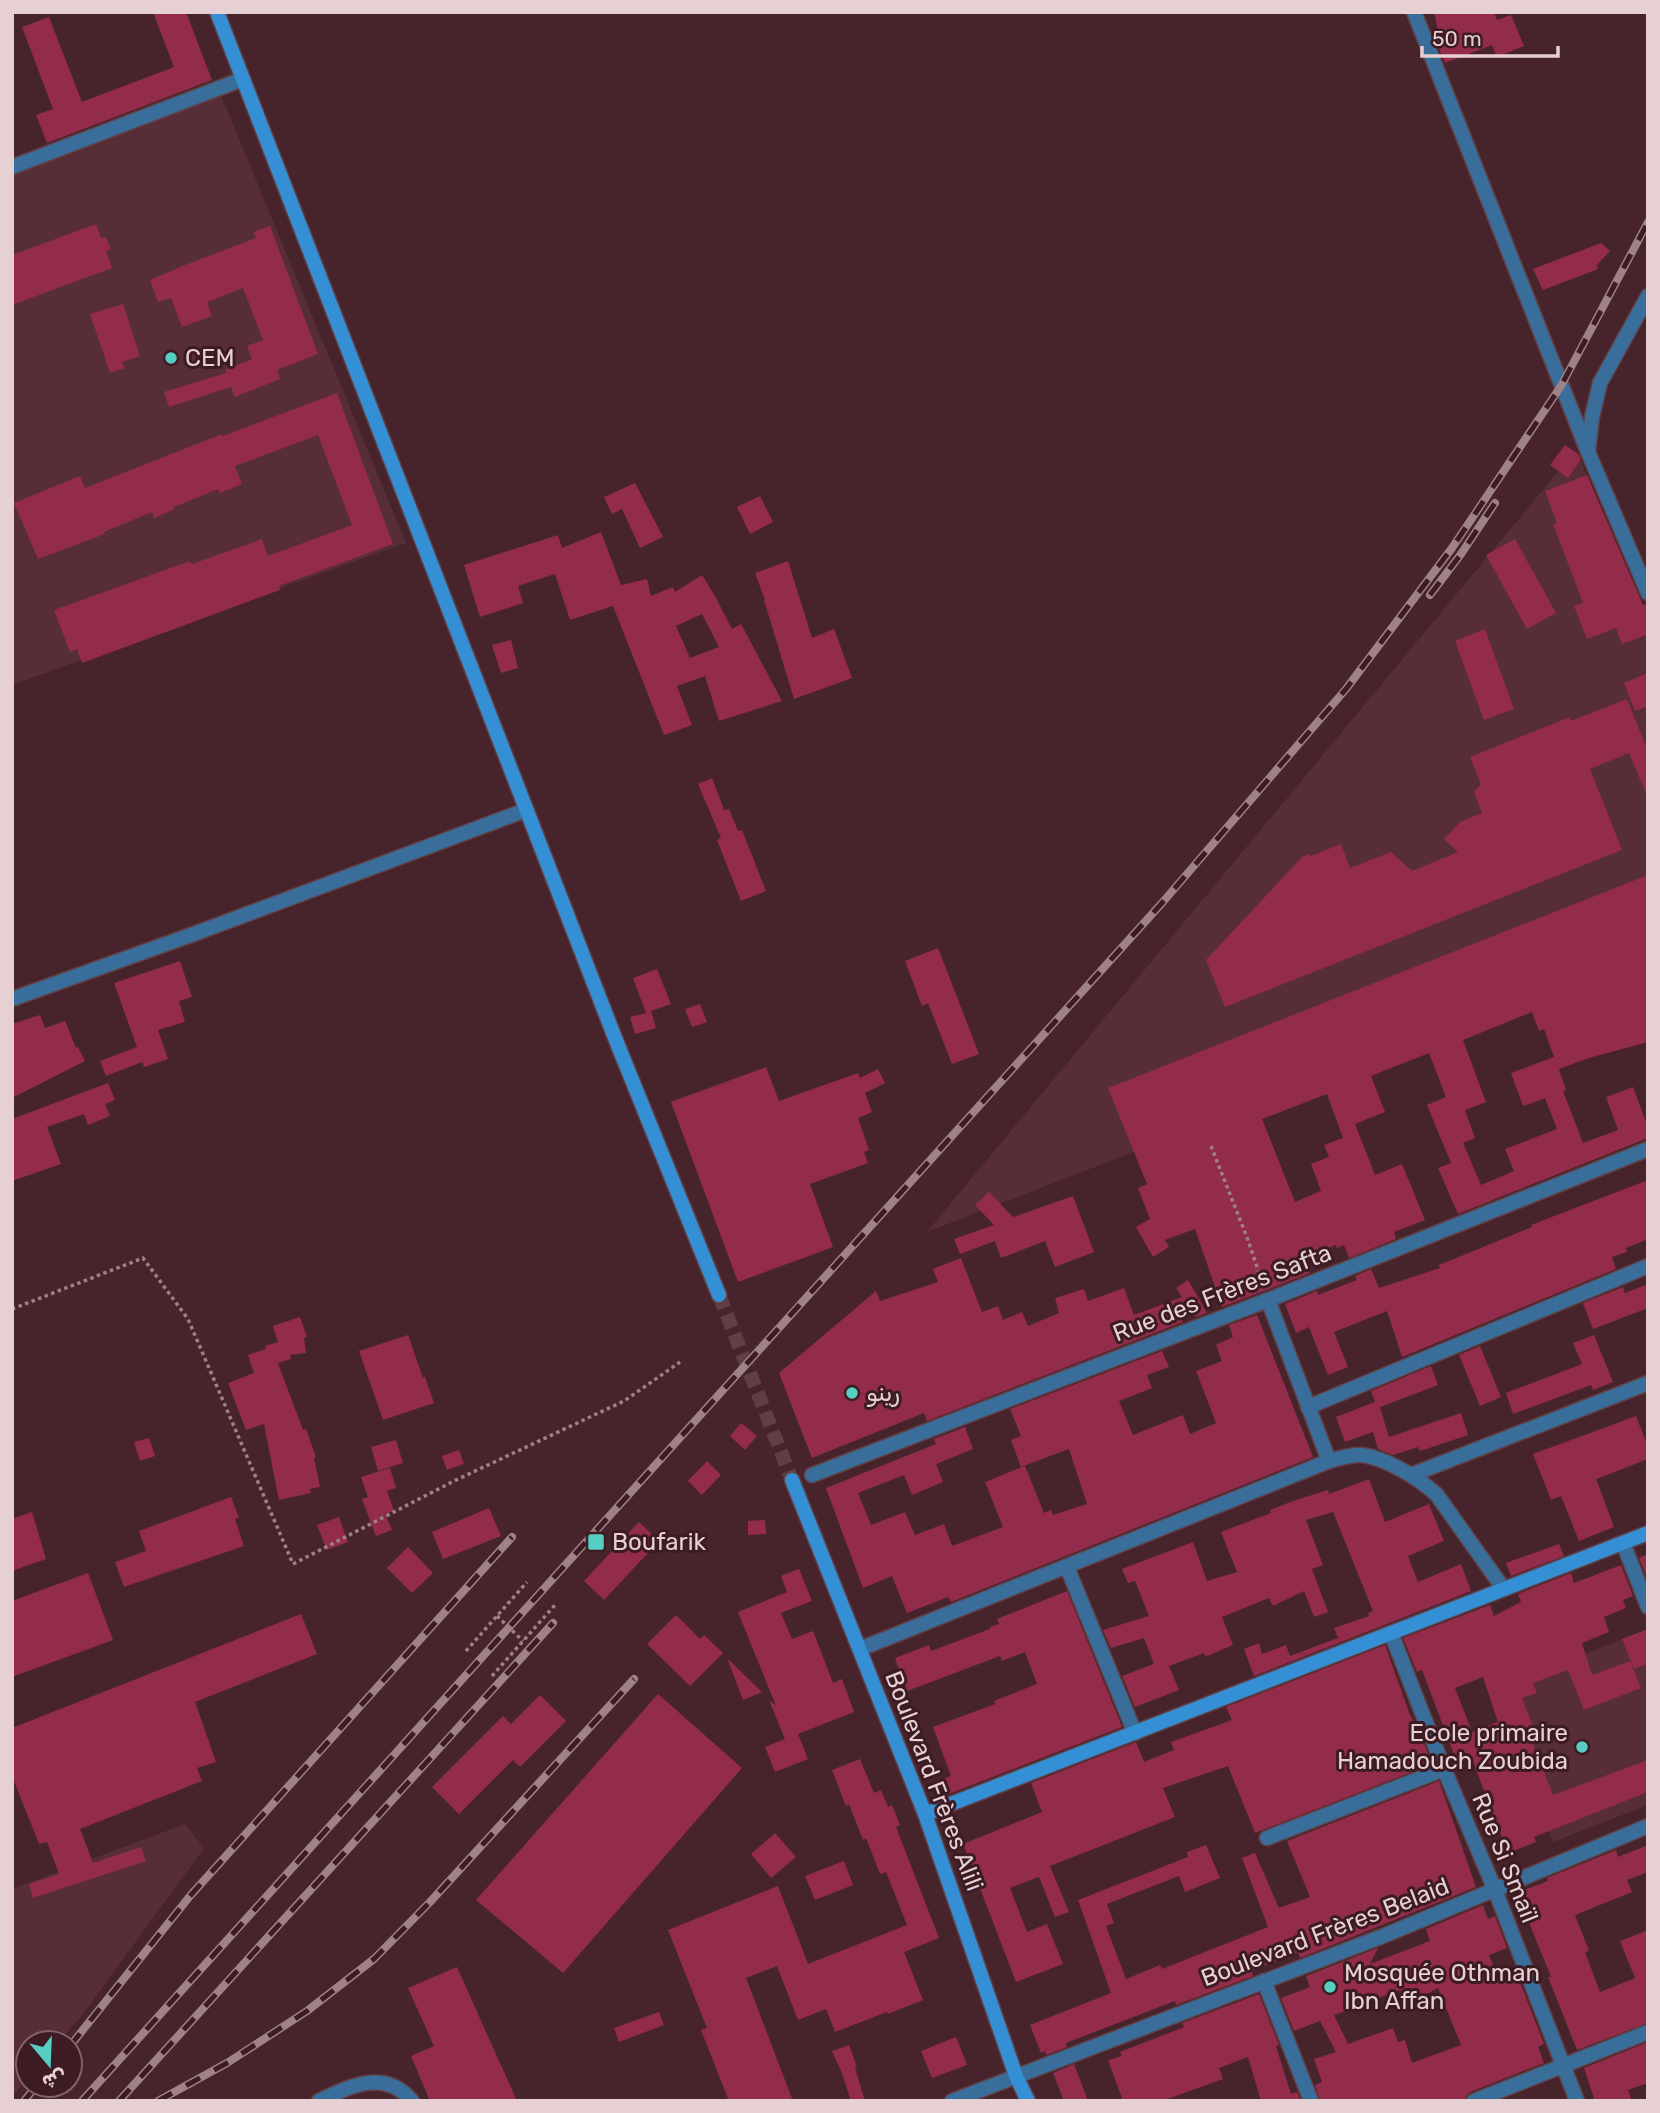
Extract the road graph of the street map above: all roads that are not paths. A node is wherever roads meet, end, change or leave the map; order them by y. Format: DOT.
graph roads {
  1 [pos="217,12"];
  2 [pos="1414,12"];
  3 [pos="243,79"];
  4 [pos="12,167"];
  5 [pos="1648,296"];
  6 [pos="1588,452"];
  7 [pos="1648,593"];
  8 [pos="526,810"];
  9 [pos="12,999"];
  10 [pos="1648,1149"];
  11 [pos="1648,1266"];
  12 [pos="719,1295"];
  13 [pos="1268,1300"];
  14 [pos="1648,1383"];
  15 [pos="1308,1407"];
  16 [pos="1329,1461"];
  17 [pos="811,1475"];
  18 [pos="1411,1475"];
  19 [pos="792,1480"];
  20 [pos="1648,1534"];
  21 [pos="1623,1543"];
  22 [pos="1067,1567"];
  23 [pos="1503,1588"];
  24 [pos="1648,1606"];
  25 [pos="1391,1633"];
  26 [pos="860,1649"];
  27 [pos="1135,1733"];
  28 [pos="1444,1769"];
  29 [pos="925,1814"];
  30 [pos="1648,1826"];
  31 [pos="1267,1838"];
  32 [pos="1495,1890"];
  33 [pos="1264,1981"];
  34 [pos="1648,2032"];
  35 [pos="1563,2066"];
  36 [pos="1016,2076"];
  37 [pos="319,2101"];
  38 [pos="412,2101"];
  39 [pos="952,2101"];
  40 [pos="1028,2101"];
  41 [pos="1311,2101"];
  42 [pos="1474,2101"];
  43 [pos="1577,2101"];
  1 -- 3 [label="main road"];
  2 -- 6 [label="street"];
  3 -- 4 [label="street"];
  3 -- 8 [label="main road"];
  5 -- 6 [label="street"];
  6 -- 7 [label="street"];
  8 -- 9 [label="street"];
  8 -- 12 [label="main road"];
  10 -- 13 [label="street, Rue des Frères Safta"];
  11 -- 15 [label="street"];
  13 -- 15 [label="street"];
  13 -- 17 [label="street, Rue des Frères Safta"];
  14 -- 18 [label="street"];
  15 -- 16 [label="street"];
  16 -- 18 [label="street"];
  16 -- 22 [label="street"];
  18 -- 23 [label="street"];
  19 -- 26 [label="main road, Boulevard Frères Alili"];
  20 -- 21 [label="main road"];
  21 -- 23 [label="main road"];
  21 -- 24 [label="street"];
  22 -- 26 [label="street"];
  22 -- 27 [label="street"];
  23 -- 25 [label="main road"];
  25 -- 27 [label="main road"];
  25 -- 28 [label="street, Rue Si Smaïl"];
  26 -- 29 [label="main road, Boulevard Frères Alili"];
  27 -- 29 [label="main road"];
  28 -- 31 [label="street"];
  28 -- 32 [label="street, Rue Si Smaïl"];
  29 -- 36 [label="main road, Boulevard Frères Alili"];
  30 -- 32 [label="street, Boulevard Frères Belaid"];
  32 -- 33 [label="street, Boulevard Frères Belaid"];
  32 -- 35 [label="street, Rue Si Smaïl"];
  33 -- 36 [label="street, Boulevard Frères Belaid"];
  33 -- 41 [label="street"];
  34 -- 35 [label="street"];
  35 -- 42 [label="street"];
  35 -- 43 [label="street, Rue Si Smaïl"];
  36 -- 39 [label="street, Boulevard Frères Belaid"];
  36 -- 40 [label="main road, Boulevard Frères Alili"];
  37 -- 38 [label="street"];
}
